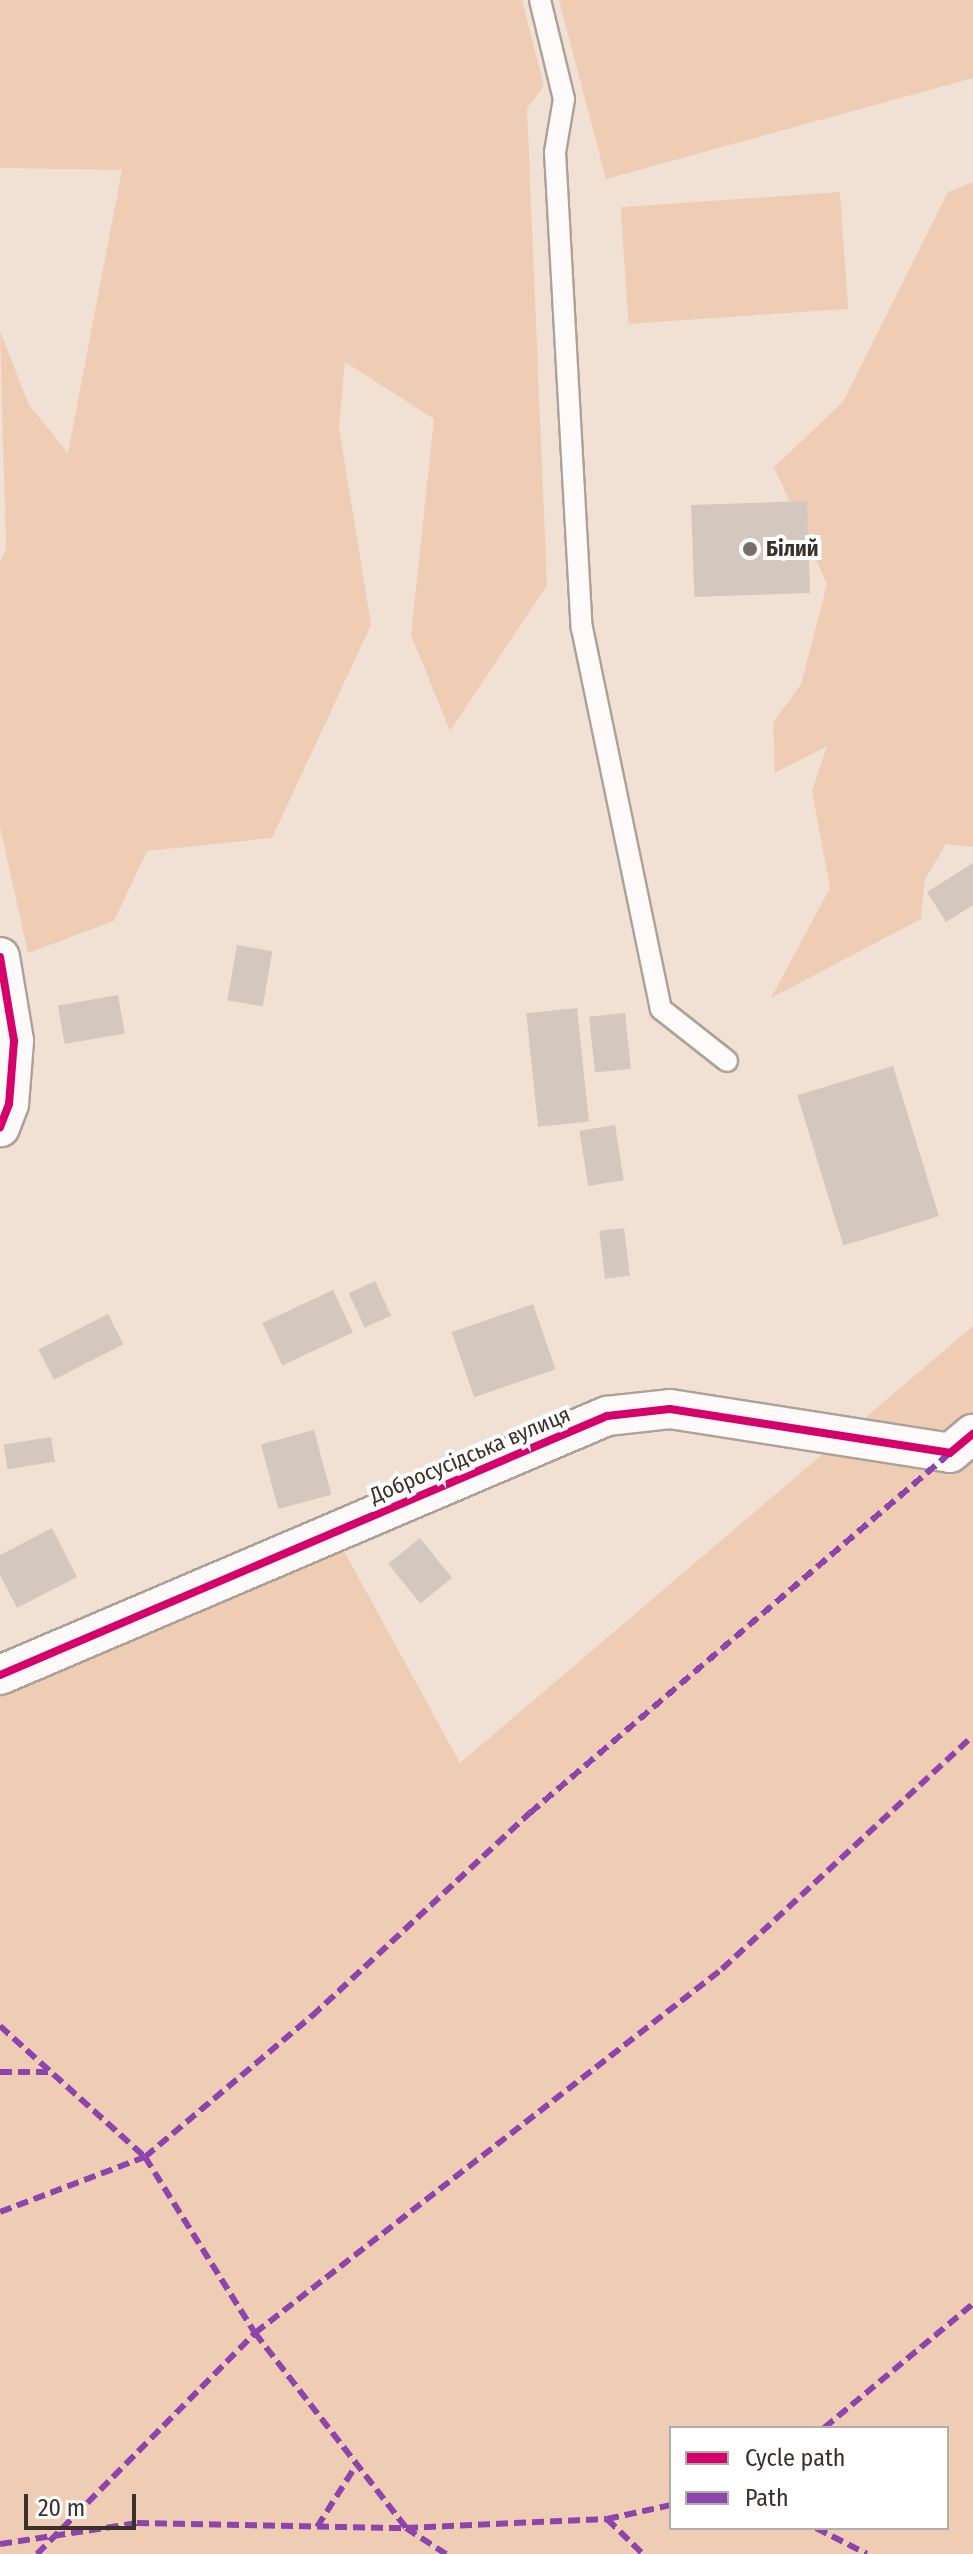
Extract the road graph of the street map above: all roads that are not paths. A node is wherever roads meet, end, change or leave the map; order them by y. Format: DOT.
graph roads {
  1 [pos="540,0"];
  2 [pos="0,957"];
  3 [pos="727,1061"];
  4 [pos="0,1127"];
  5 [pos="965,1449"];
  6 [pos="0,1675"];
  1 -- 3 [label="lane"];
  2 -- 4 [label="street"];
  5 -- 6 [label="street, Добросусідська вулиця"];
}
